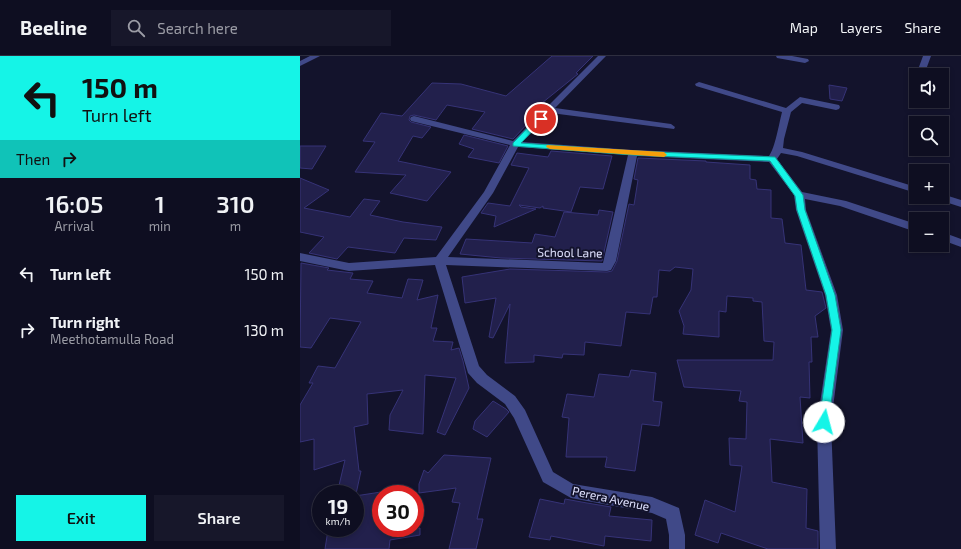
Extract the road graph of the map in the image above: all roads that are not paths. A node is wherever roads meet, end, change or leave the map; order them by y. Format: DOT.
graph roads {
  1 [pos="316,56"];
  2 [pos="602,56"];
  3 [pos="780,56"];
  4 [pos="927,56"];
  5 [pos="805,61"];
  6 [pos="300,64"];
  7 [pos="923,68"];
  8 [pos="699,84"];
  9 [pos="836,107"];
  10 [pos="549,110"];
  11 [pos="787,112"];
  12 [pos="414,119"];
  13 [pos="671,127"];
  14 [pos="515,144"];
  15 [pos="778,150"];
  16 [pos="633,153"];
  17 [pos="772,159"];
  18 [pos="909,188"];
  19 [pos="799,195"];
  20 [pos="949,200"];
  21 [pos="961,204"];
  22 [pos="909,226"];
  23 [pos="949,239"];
  24 [pos="961,243"];
  25 [pos="300,257"];
  26 [pos="439,261"];
  27 [pos="677,549"];
  28 [pos="828,549"];
  1 -- 6 [label="street"];
  2 -- 10 [label="street"];
  3 -- 5 [label="street"];
  4 -- 7 [label="street"];
  8 -- 11 [label="street"];
  9 -- 11 [label="street"];
  10 -- 13 [label="street"];
  10 -- 14 [label="street"];
  11 -- 15 [label="street"];
  12 -- 14 [label="street"];
  14 -- 16 [label="street"];
  14 -- 26 [label="street"];
  15 -- 17 [label="street"];
  15 -- 18 [label="street"];
  16 -- 17 [label="street"];
  16 -- 26 [label="street, School Lane"];
  17 -- 19 [label="street"];
  19 -- 22 [label="street"];
  19 -- 28 [label="street"];
  20 -- 21 [label="street"];
  23 -- 24 [label="street"];
  25 -- 26 [label="street"];
  26 -- 27 [label="street, Perera Avenue"];
}
